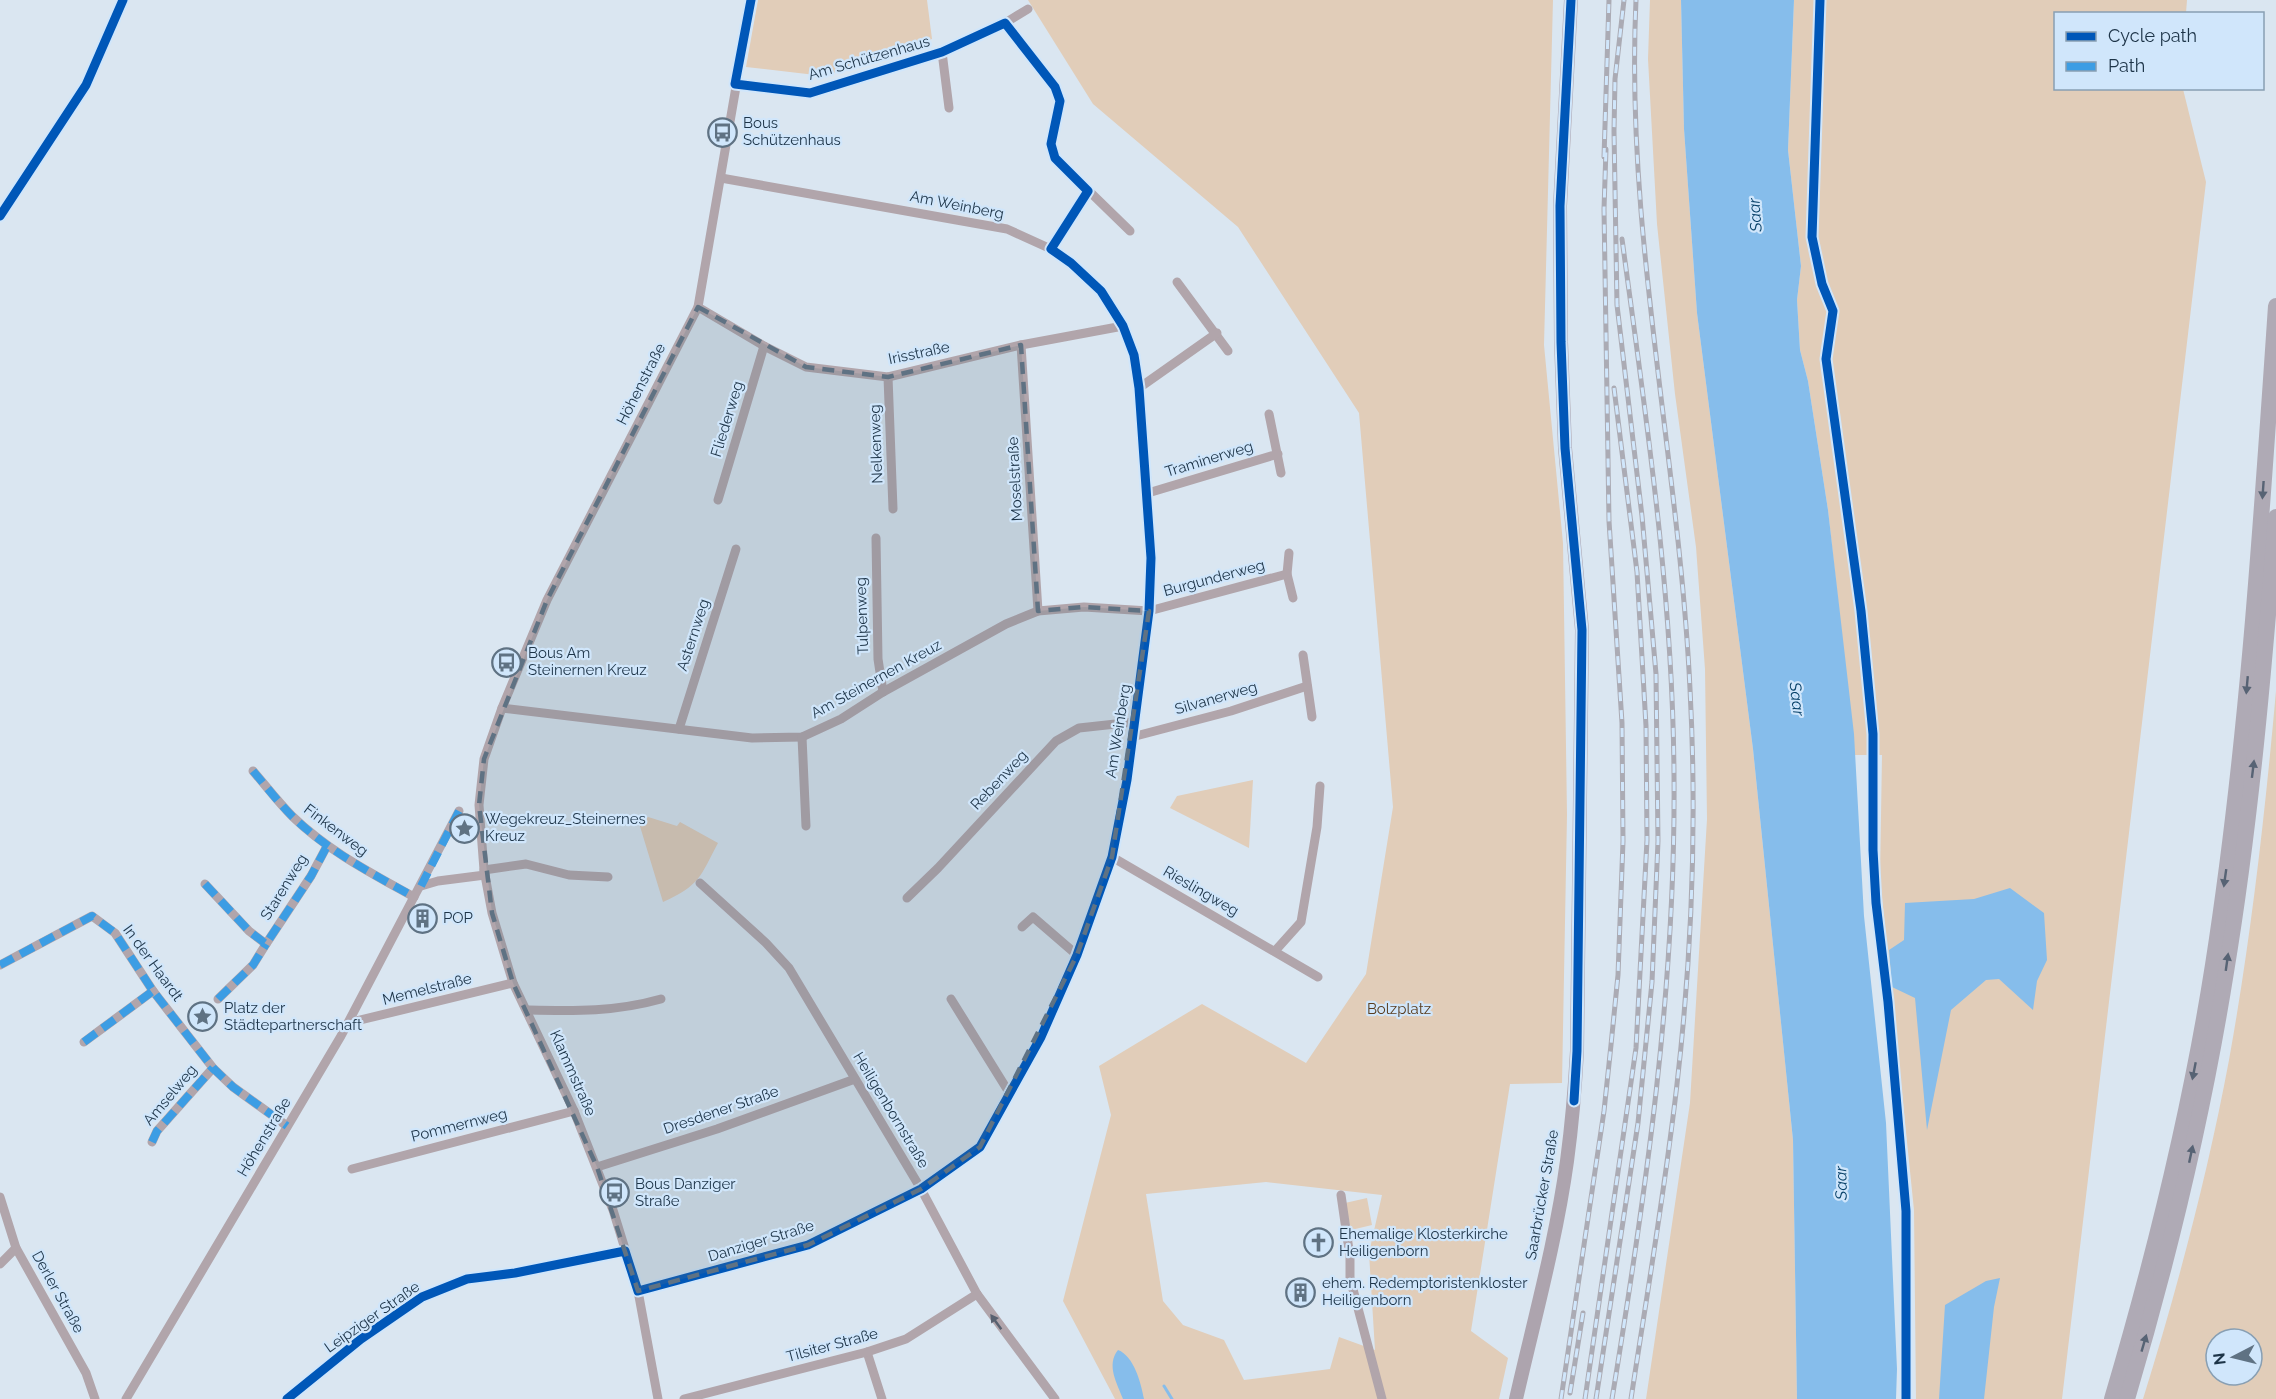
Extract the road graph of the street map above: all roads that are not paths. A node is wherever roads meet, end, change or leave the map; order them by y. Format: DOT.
graph roads {
  1 [pos="751,0"];
  2 [pos="1571,0"];
  3 [pos="1028,9"];
  4 [pos="942,52"];
  5 [pos="735,84"];
  6 [pos="949,108"];
  7 [pos="1056,118"];
  8 [pos="721,178"];
  9 [pos="1088,191"];
  10 [pos="1130,231"];
  11 [pos="1051,249"];
  12 [pos="1177,282"];
  13 [pos="2276,306"];
  14 [pos="698,307"];
  15 [pos="1123,326"];
  16 [pos="1217,333"];
  17 [pos="1021,345"];
  18 [pos="764,346"];
  19 [pos="1228,351"];
  20 [pos="888,377"];
  21 [pos="1139,388"];
  22 [pos="1269,414"];
  23 [pos="1278,454"];
  24 [pos="1281,473"];
  25 [pos="1148,494"];
  26 [pos="718,500"];
  27 [pos="893,509"];
  28 [pos="2276,517"];
  29 [pos="876,538"];
  30 [pos="736,549"];
  31 [pos="1289,553"];
  32 [pos="1287,574"];
  33 [pos="1293,598"];
  34 [pos="1038,611"];
  35 [pos="1149,611"];
  36 [pos="1303,655"];
  37 [pos="1307,686"];
  38 [pos="883,692"];
  39 [pos="502,708"];
  40 [pos="1311,717"];
  41 [pos="1134,722"];
  42 [pos="679,729"];
  43 [pos="801,737"];
  44 [pos="1132,737"];
  45 [pos="484,759"];
  46 [pos="253,771"];
  47 [pos="1320,786"];
  48 [pos="459,811"];
  49 [pos="806,826"];
  50 [pos="327,846"];
  51 [pos="1112,857"];
  52 [pos="484,872"];
  53 [pos="608,877"];
  54 [pos="700,883"];
  55 [pos="205,884"];
  56 [pos="421,886"];
  57 [pos="414,897"];
  58 [pos="907,898"];
  59 [pos="1022,927"];
  60 [pos="266,944"];
  61 [pos="1275,951"];
  62 [pos="1077,955"];
  63 [pos="0,965"];
  64 [pos="1318,977"];
  65 [pos="513,983"];
  66 [pos="153,991"];
  67 [pos="218,999"];
  68 [pos="661,999"];
  69 [pos="951,999"];
  70 [pos="528,1010"];
  71 [pos="348,1023"];
  72 [pos="84,1042"];
  73 [pos="213,1068"];
  74 [pos="855,1079"];
  75 [pos="1010,1094"];
  76 [pos="574,1111"];
  77 [pos="287,1126"];
  78 [pos="152,1142"];
  79 [pos="597,1167"];
  80 [pos="352,1169"];
  81 [pos="921,1189"];
  82 [pos="1341,1195"];
  83 [pos="0,1197"];
  84 [pos="16,1248"];
  85 [pos="625,1251"];
  86 [pos="0,1264"];
  87 [pos="638,1291"];
  88 [pos="976,1294"];
  89 [pos="867,1352"];
  90 [pos="94,1399"];
  91 [pos="126,1399"];
  92 [pos="287,1399"];
  93 [pos="658,1399"];
  94 [pos="684,1399"];
  95 [pos="882,1399"];
  96 [pos="1055,1399"];
  97 [pos="1382,1399"];
  98 [pos="1516,1399"];
  99 [pos="2112,1399"];
  100 [pos="2127,1399"];
  1 -- 5 [label="street, Höhenstraße"];
  2 -- 98 [label="main road, Saarbrücker Straße"];
  3 -- 4 [label="street, Am Schützenhaus"];
  4 -- 5 [label="street, Am Schützenhaus"];
  4 -- 6 [label="street, Am Schützenhaus"];
  5 -- 8 [label="street, Höhenstraße"];
  7 -- 9 [label="street"];
  8 -- 11 [label="street, Am Weinberg"];
  8 -- 14 [label="street, Höhenstraße"];
  9 -- 10 [label="street"];
  9 -- 11 [label="street"];
  11 -- 15 [label="street, Am Weinberg"];
  12 -- 16 [label="street"];
  13 -- 99 [label="highway, one-way"];
  14 -- 18 [label="street, Irisstraße"];
  14 -- 39 [label="street, Höhenstraße"];
  15 -- 17 [label="street, Irisstraße"];
  15 -- 21 [label="street, Am Weinberg"];
  16 -- 19 [label="street"];
  16 -- 21 [label="street"];
  17 -- 20 [label="street, Irisstraße"];
  17 -- 34 [label="street, Moselstraße"];
  18 -- 20 [label="street, Irisstraße"];
  18 -- 26 [label="street, Fliederweg"];
  20 -- 27 [label="street, Nelkenweg"];
  21 -- 25 [label="street, Am Weinberg"];
  22 -- 23 [label="street, Traminerweg"];
  23 -- 24 [label="street, Traminerweg"];
  23 -- 25 [label="street, Traminerweg"];
  25 -- 35 [label="street, Am Weinberg"];
  100 -- 28 [label="highway, one-way"];
  29 -- 38 [label="street, Tulpenweg"];
  30 -- 42 [label="street, Asternweg"];
  31 -- 32 [label="street, Burgunderweg"];
  32 -- 33 [label="street, Burgunderweg"];
  32 -- 35 [label="street, Burgunderweg"];
  34 -- 35 [label="street, Am Steinernen Kreuz"];
  34 -- 38 [label="street, Am Steinernen Kreuz"];
  35 -- 41 [label="street, Am Weinberg"];
  36 -- 37 [label="street"];
  37 -- 40 [label="street"];
  37 -- 44 [label="street, Silvanerweg"];
  38 -- 43 [label="street, Am Steinernen Kreuz"];
  39 -- 42 [label="street, Am Steinernen Kreuz"];
  39 -- 45 [label="street, Höhenstraße"];
  41 -- 44 [label="street, Am Weinberg"];
  41 -- 58 [label="street, Rebenweg"];
  42 -- 43 [label="street, Am Steinernen Kreuz"];
  43 -- 49 [label="street"];
  44 -- 51 [label="street, Am Weinberg"];
  45 -- 52 [label="street, Klammstraße"];
  46 -- 50 [label="street, Finkenweg"];
  47 -- 61 [label="street"];
  48 -- 56 [label="street, Höhenstraße"];
  50 -- 57 [label="street, Finkenweg"];
  50 -- 60 [label="street, Starenweg"];
  51 -- 61 [label="street, Rieslingweg"];
  51 -- 62 [label="street, Am Weinberg"];
  52 -- 53 [label="street"];
  52 -- 56 [label="street"];
  52 -- 65 [label="street, Klammstraße"];
  54 -- 74 [label="street, Heiligenbornstraße"];
  55 -- 60 [label="street, Starenweg"];
  56 -- 57 [label="street, Höhenstraße"];
  57 -- 71 [label="street, Höhenstraße"];
  59 -- 62 [label="street"];
  60 -- 67 [label="street, Starenweg"];
  61 -- 64 [label="street, Rieslingweg"];
  62 -- 75 [label="street, Am Weinberg"];
  63 -- 66 [label="street, In der Haardt"];
  65 -- 70 [label="street, Klammstraße"];
  65 -- 71 [label="street, Memelstraße"];
  66 -- 72 [label="street"];
  66 -- 73 [label="street, In der Haardt"];
  68 -- 70 [label="street"];
  69 -- 75 [label="street"];
  70 -- 76 [label="street, Klammstraße"];
  71 -- 77 [label="street, Höhenstraße"];
  73 -- 77 [label="street, In der Haardt"];
  73 -- 78 [label="street, Amselweg"];
  74 -- 79 [label="street, Dresdener Straße"];
  74 -- 81 [label="street, Heiligenbornstraße"];
  75 -- 81 [label="street, Am Weinberg"];
  76 -- 79 [label="street, Klammstraße"];
  76 -- 80 [label="street, Pommernweg"];
  77 -- 91 [label="street, Höhenstraße"];
  79 -- 85 [label="street, Klammstraße"];
  81 -- 87 [label="street, Danziger Straße"];
  81 -- 88 [label="street, Heiligenbornstraße"];
  82 -- 97 [label="street"];
  83 -- 84 [label="street, Derler Straße"];
  84 -- 86 [label="street"];
  84 -- 90 [label="street, Derler Straße"];
  85 -- 87 [label="street, Klammstraße"];
  85 -- 92 [label="street, Leipziger Straße"];
  87 -- 93 [label="street, Klammstraße"];
  88 -- 89 [label="street, Tilsiter Straße"];
  96 -- 88 [label="street, Heiligenbornstraße, one-way"];
  89 -- 94 [label="street, Tilsiter Straße"];
  89 -- 95 [label="street"];
}
